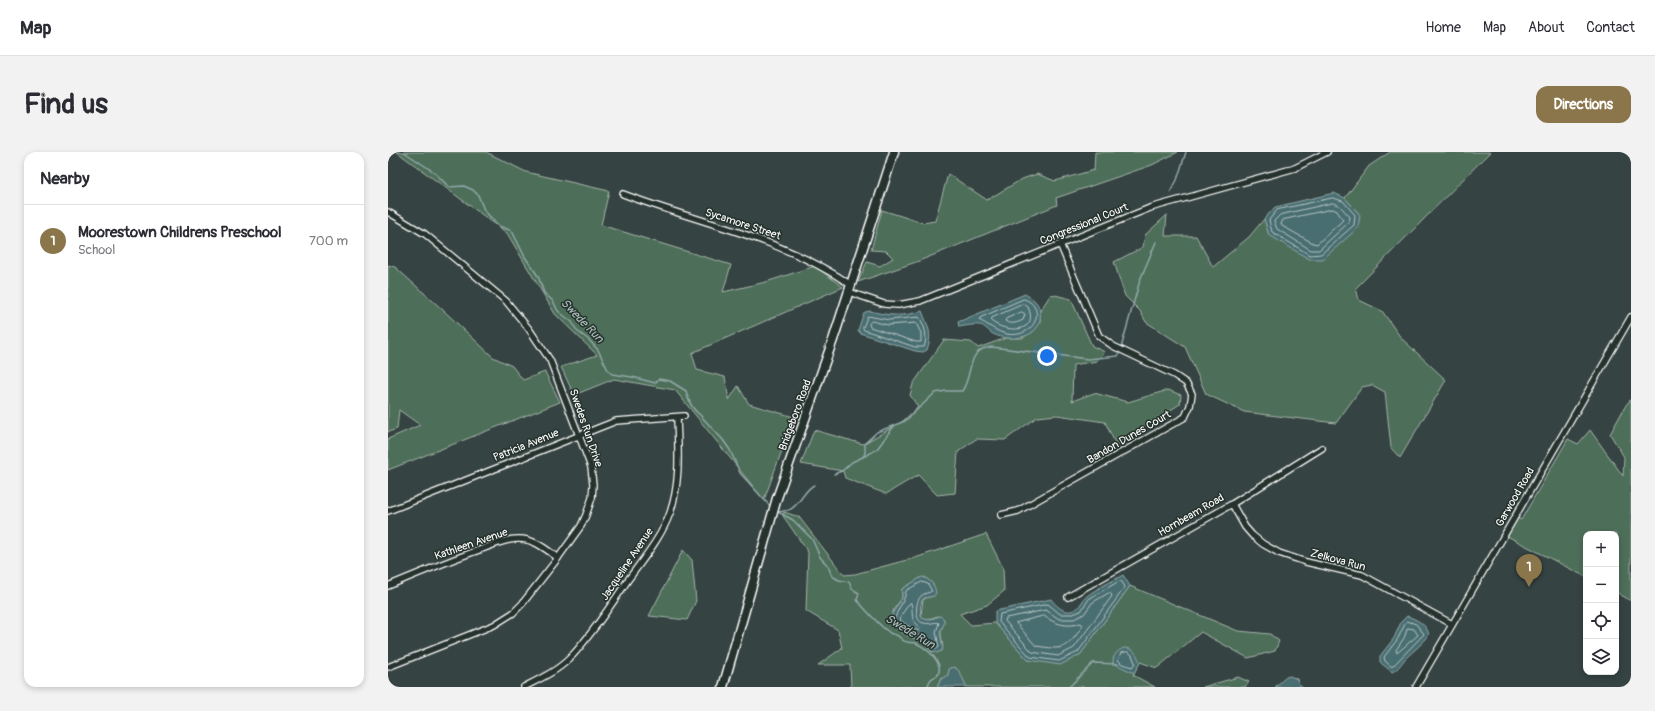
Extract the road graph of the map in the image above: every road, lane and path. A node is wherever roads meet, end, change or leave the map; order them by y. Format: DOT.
graph roads {
  1 [pos="894,152"];
  2 [pos="1327,152"];
  3 [pos="623,194"];
  4 [pos="388,212"];
  5 [pos="1060,244"];
  6 [pos="850,288"];
  7 [pos="1631,317"];
  8 [pos="684,416"];
  9 [pos="677,417"];
  10 [pos="580,434"];
  11 [pos="1322,448"];
  12 [pos="1232,504"];
  13 [pos="388,511"];
  14 [pos="1001,515"];
  15 [pos="558,558"];
  16 [pos="388,586"];
  17 [pos="1068,597"];
  18 [pos="1452,624"];
  19 [pos="388,667"];
  20 [pos="524,687"];
  21 [pos="723,687"];
  22 [pos="1416,687"];
  1 -- 6 [label="main road, Bridgeboro Road"];
  2 -- 5 [label="street, Congressional Court"];
  3 -- 6 [label="street, Sycamore Street"];
  4 -- 10 [label="street, Swedes Run Drive"];
  5 -- 6 [label="street, Congressional Court"];
  5 -- 14 [label="street, Bandon Dunes Court"];
  6 -- 21 [label="main road, Bridgeboro Road"];
  7 -- 18 [label="street, Garwood Road"];
  8 -- 9 [label="street, Patricia Avenue"];
  9 -- 10 [label="street, Patricia Avenue"];
  9 -- 20 [label="street, Jacqueline Avenue"];
  10 -- 13 [label="street, Patricia Avenue"];
  10 -- 15 [label="street, Swedes Run Drive"];
  11 -- 12 [label="street, Hornbeam Road"];
  12 -- 17 [label="street, Hornbeam Road"];
  12 -- 18 [label="street, Zelkova Run"];
  15 -- 16 [label="street, Kathleen Avenue"];
  15 -- 19 [label="street, Swedes Run Drive"];
  18 -- 22 [label="street, Garwood Road"];
}
